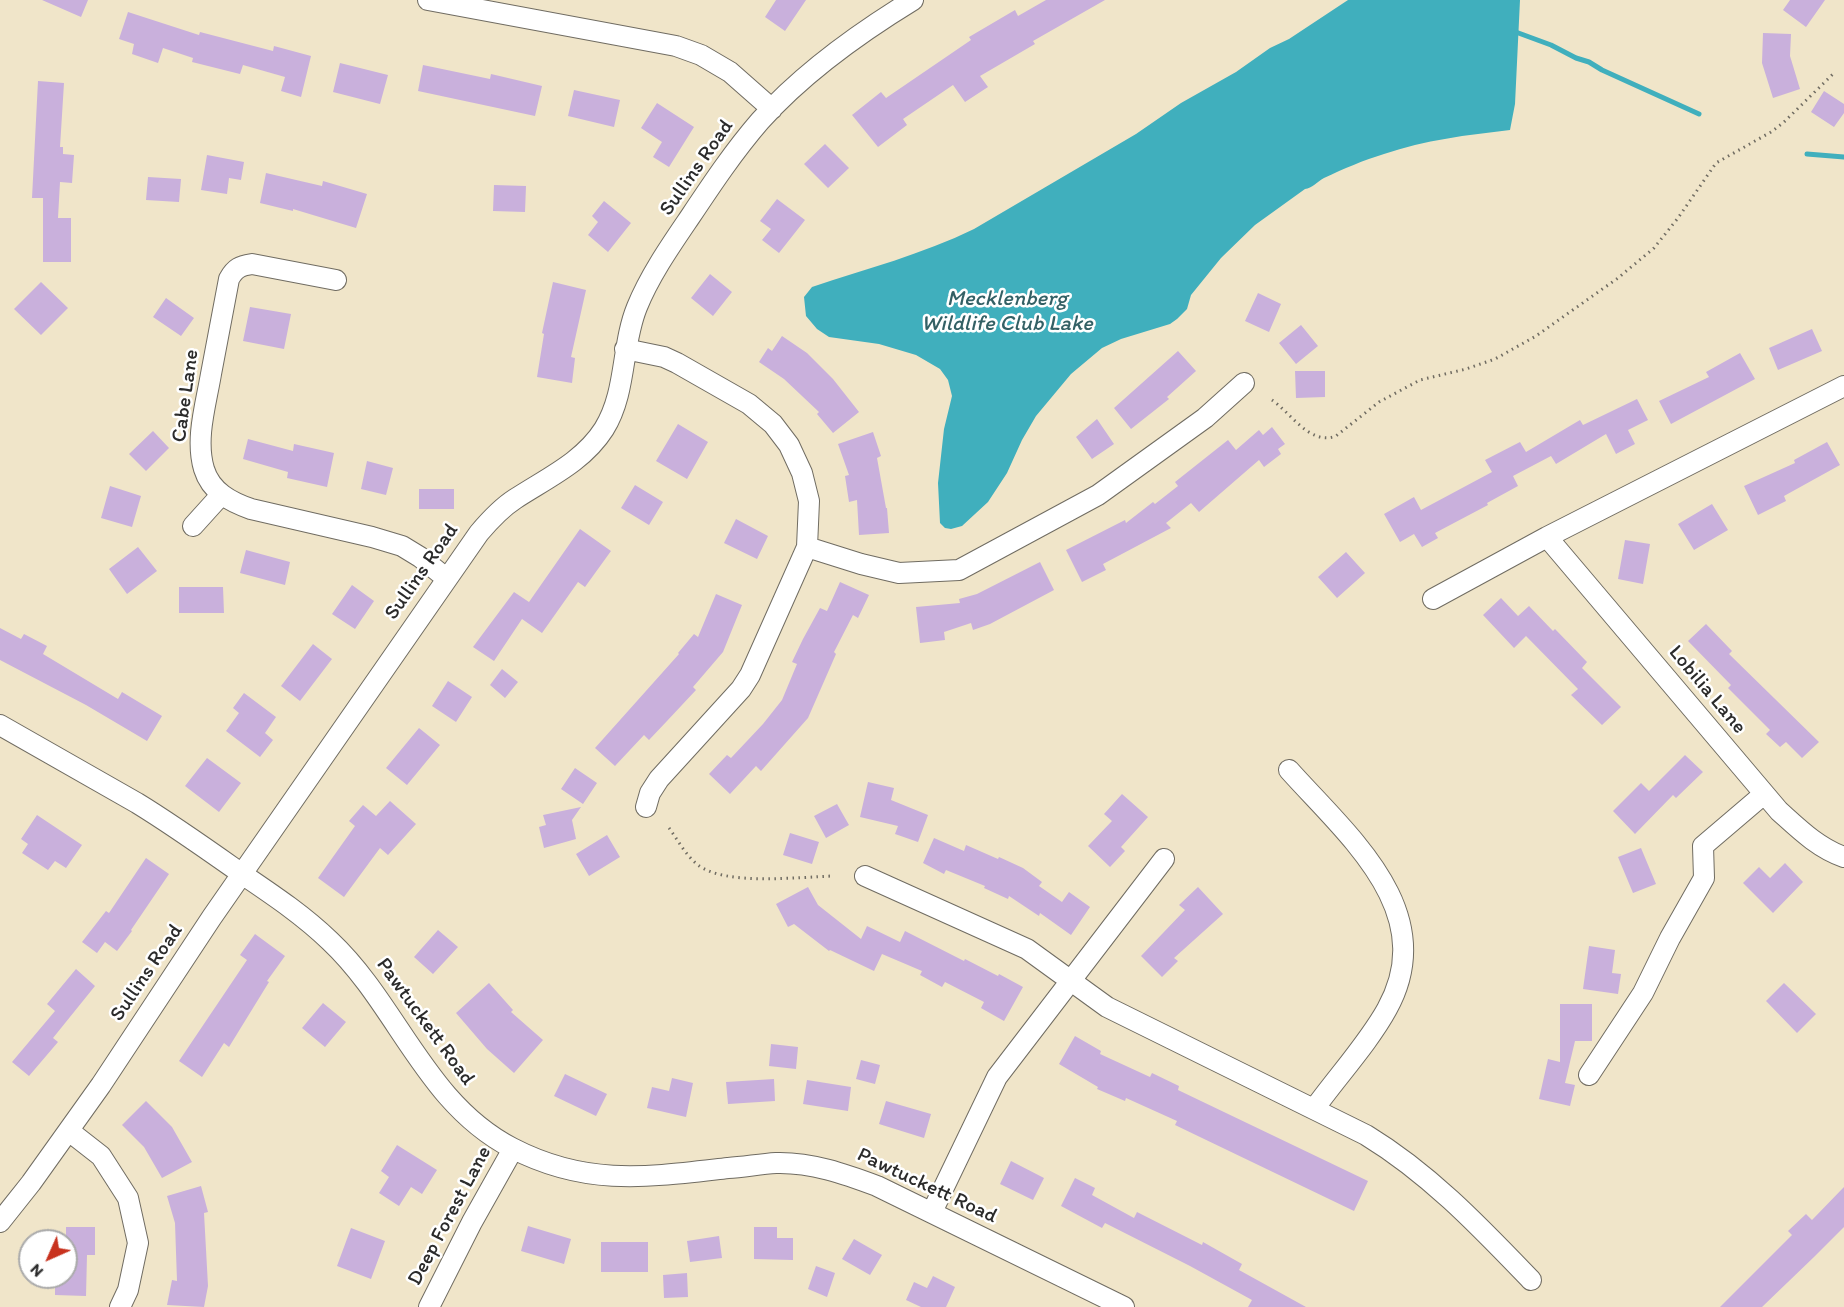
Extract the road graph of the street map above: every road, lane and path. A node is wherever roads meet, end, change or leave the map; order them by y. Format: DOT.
graph roads {
  1 [pos="428,0"];
  2 [pos="913,0"];
  3 [pos="1833,74"];
  4 [pos="772,109"];
  5 [pos="336,280"];
  6 [pos="625,349"];
  7 [pos="1244,383"];
  8 [pos="1844,386"];
  9 [pos="1272,400"];
  10 [pos="221,495"];
  11 [pos="194,526"];
  12 [pos="1547,537"];
  13 [pos="807,547"];
  14 [pos="446,578"];
  15 [pos="1433,598"];
  16 [pos="0,725"];
  17 [pos="1289,770"];
  18 [pos="1764,794"];
  19 [pos="646,807"];
  20 [pos="669,828"];
  21 [pos="1844,857"];
  22 [pos="1164,859"];
  23 [pos="243,874"];
  24 [pos="833,876"];
  25 [pos="865,876"];
  26 [pos="1071,981"];
  27 [pos="1589,1075"];
  28 [pos="1314,1109"];
  29 [pos="69,1131"];
  30 [pos="513,1149"];
  31 [pos="932,1212"];
  32 [pos="0,1222"];
  33 [pos="1532,1280"];
  34 [pos="120,1307"];
  35 [pos="429,1307"];
  36 [pos="1124,1307"];
  1 -- 4 [label="street"];
  2 -- 4 [label="street, Sullins Road"];
  3 -- 9 [label="path"];
  4 -- 6 [label="street, Sullins Road"];
  5 -- 10 [label="street, Cabe Lane"];
  6 -- 13 [label="street"];
  6 -- 14 [label="street, Sullins Road"];
  7 -- 13 [label="street"];
  8 -- 12 [label="street"];
  10 -- 11 [label="street"];
  10 -- 14 [label="street"];
  12 -- 15 [label="street"];
  12 -- 18 [label="street, Lobilia Lane"];
  13 -- 19 [label="street"];
  14 -- 23 [label="street, Sullins Road"];
  16 -- 23 [label="street, Pawtuckett Road"];
  17 -- 28 [label="street"];
  18 -- 21 [label="street, Lobilia Lane"];
  18 -- 27 [label="street"];
  20 -- 24 [label="path"];
  22 -- 26 [label="street"];
  23 -- 29 [label="street, Sullins Road"];
  23 -- 30 [label="street, Pawtuckett Road"];
  25 -- 26 [label="street"];
  26 -- 28 [label="street"];
  26 -- 31 [label="street"];
  28 -- 33 [label="street"];
  29 -- 32 [label="street, Sullins Road"];
  29 -- 34 [label="street"];
  30 -- 31 [label="street, Pawtuckett Road"];
  30 -- 35 [label="street, Deep Forest Lane"];
  31 -- 36 [label="street, Pawtuckett Road"];
}
